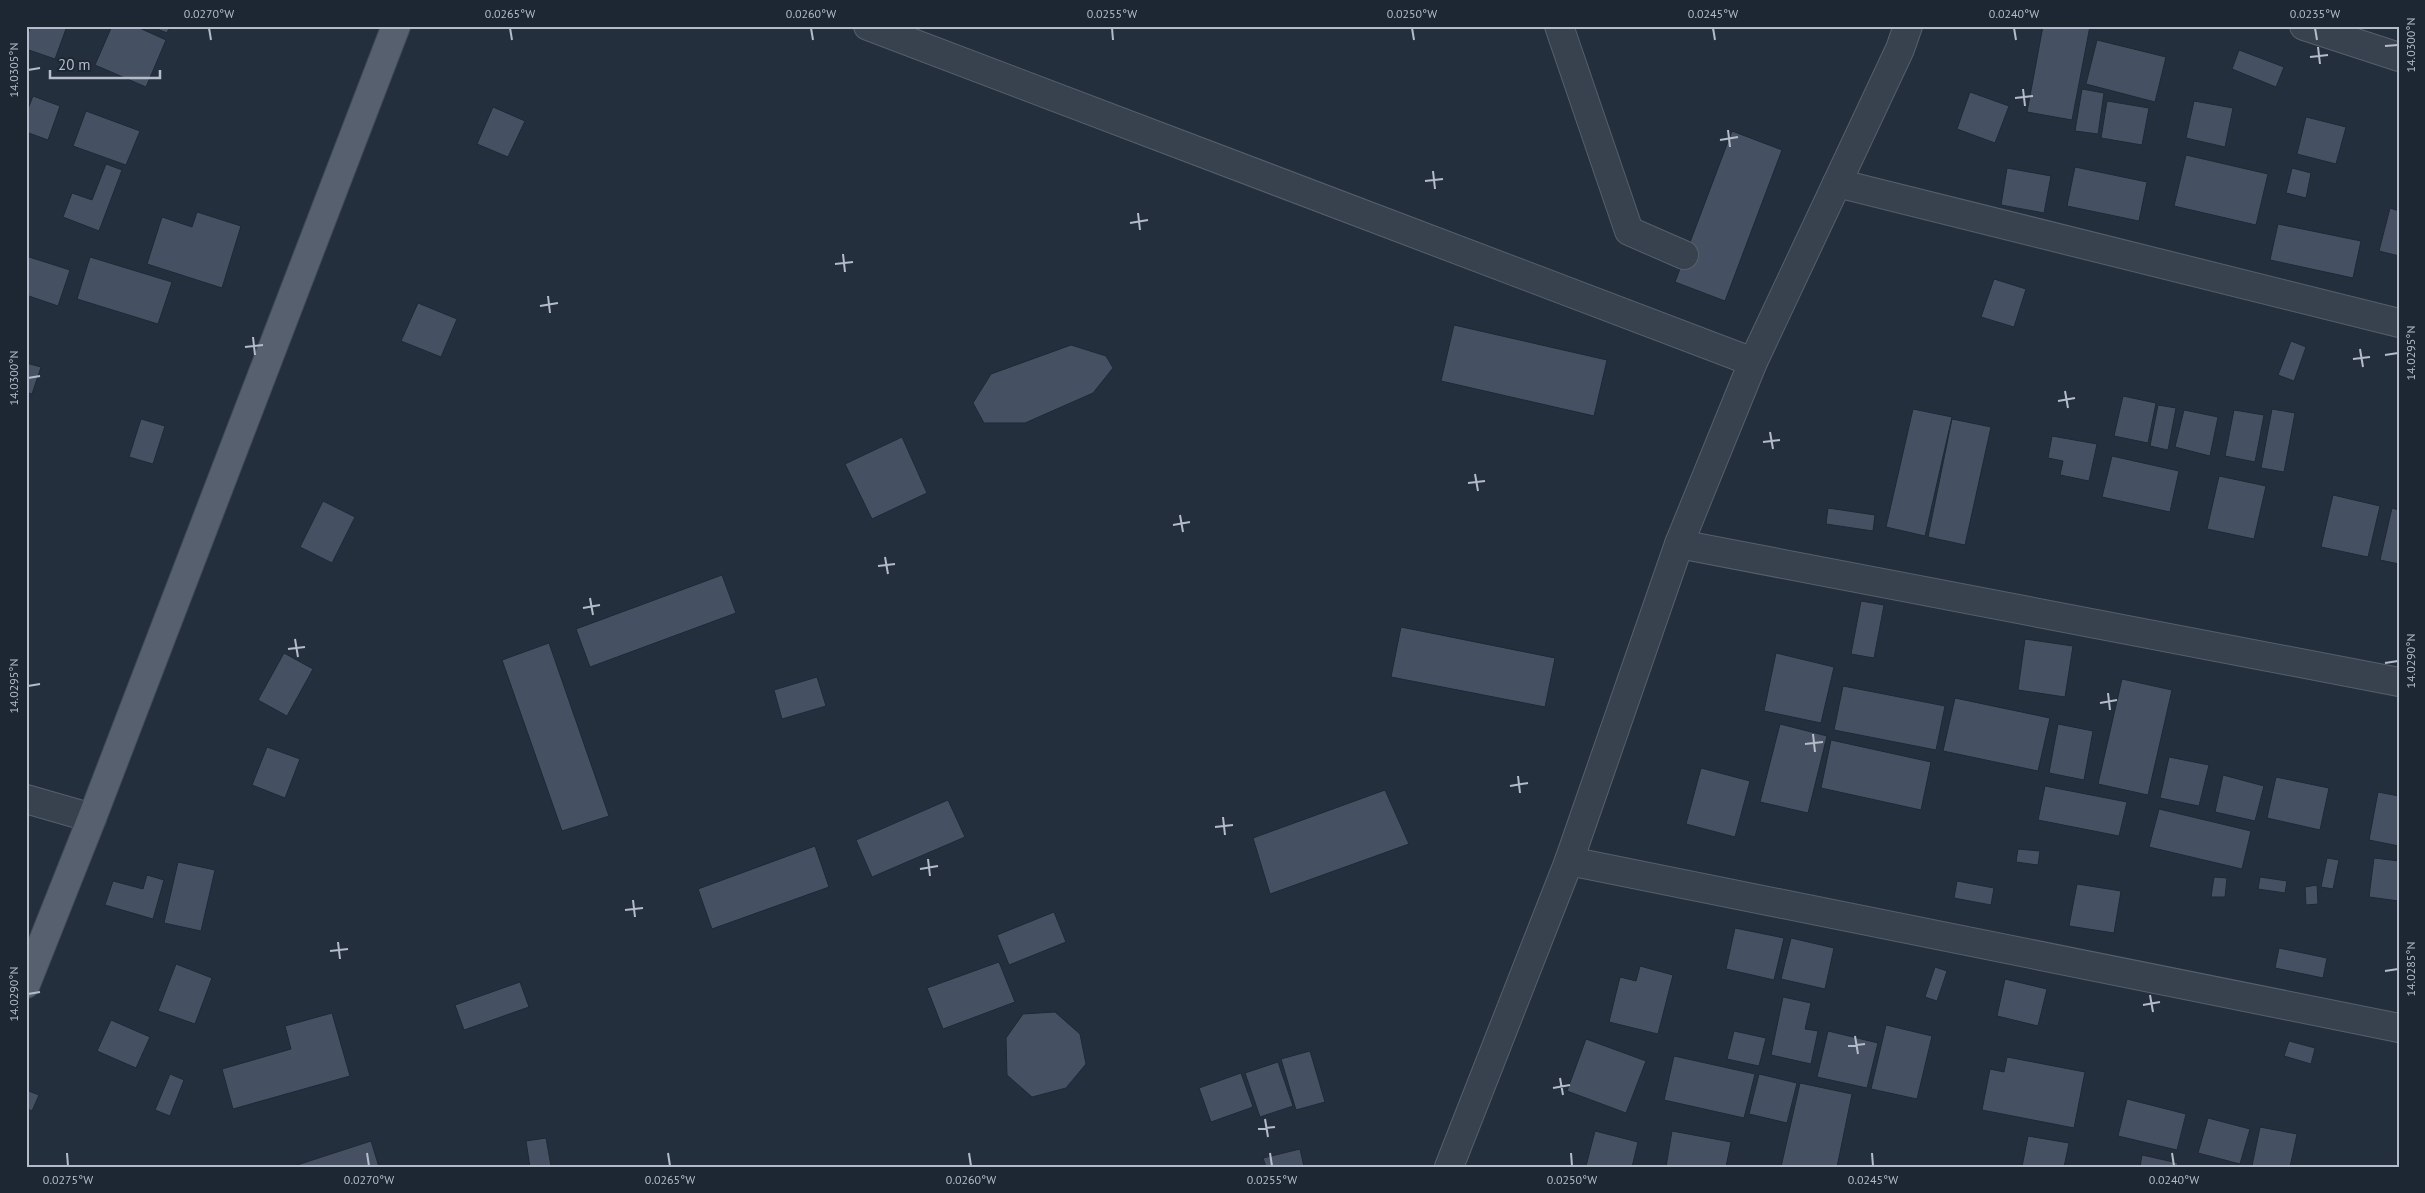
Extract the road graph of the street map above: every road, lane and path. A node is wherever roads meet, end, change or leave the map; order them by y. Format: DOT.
graph roads {
  1 [pos="396,26"];
  2 [pos="868,26"];
  3 [pos="1559,26"];
  4 [pos="1908,26"];
  5 [pos="2304,26"];
  6 [pos="2399,57"];
  7 [pos="1837,183"];
  8 [pos="1684,255"];
  9 [pos="2399,323"];
  10 [pos="1752,362"];
  11 [pos="1680,544"];
  12 [pos="2399,682"];
  13 [pos="26,799"];
  14 [pos="92,818"];
  15 [pos="1569,861"];
  16 [pos="26,984"];
  17 [pos="2399,1028"];
  18 [pos="1449,1167"];
  1 -- 14 [label="main road"];
  2 -- 10 [label="street"];
  3 -- 8 [label="street"];
  4 -- 7 [label="street"];
  5 -- 6 [label="street"];
  7 -- 9 [label="street"];
  7 -- 10 [label="street"];
  10 -- 11 [label="street"];
  11 -- 12 [label="street"];
  11 -- 15 [label="street"];
  13 -- 14 [label="street"];
  14 -- 16 [label="main road"];
  15 -- 17 [label="street"];
  15 -- 18 [label="street"];
}
